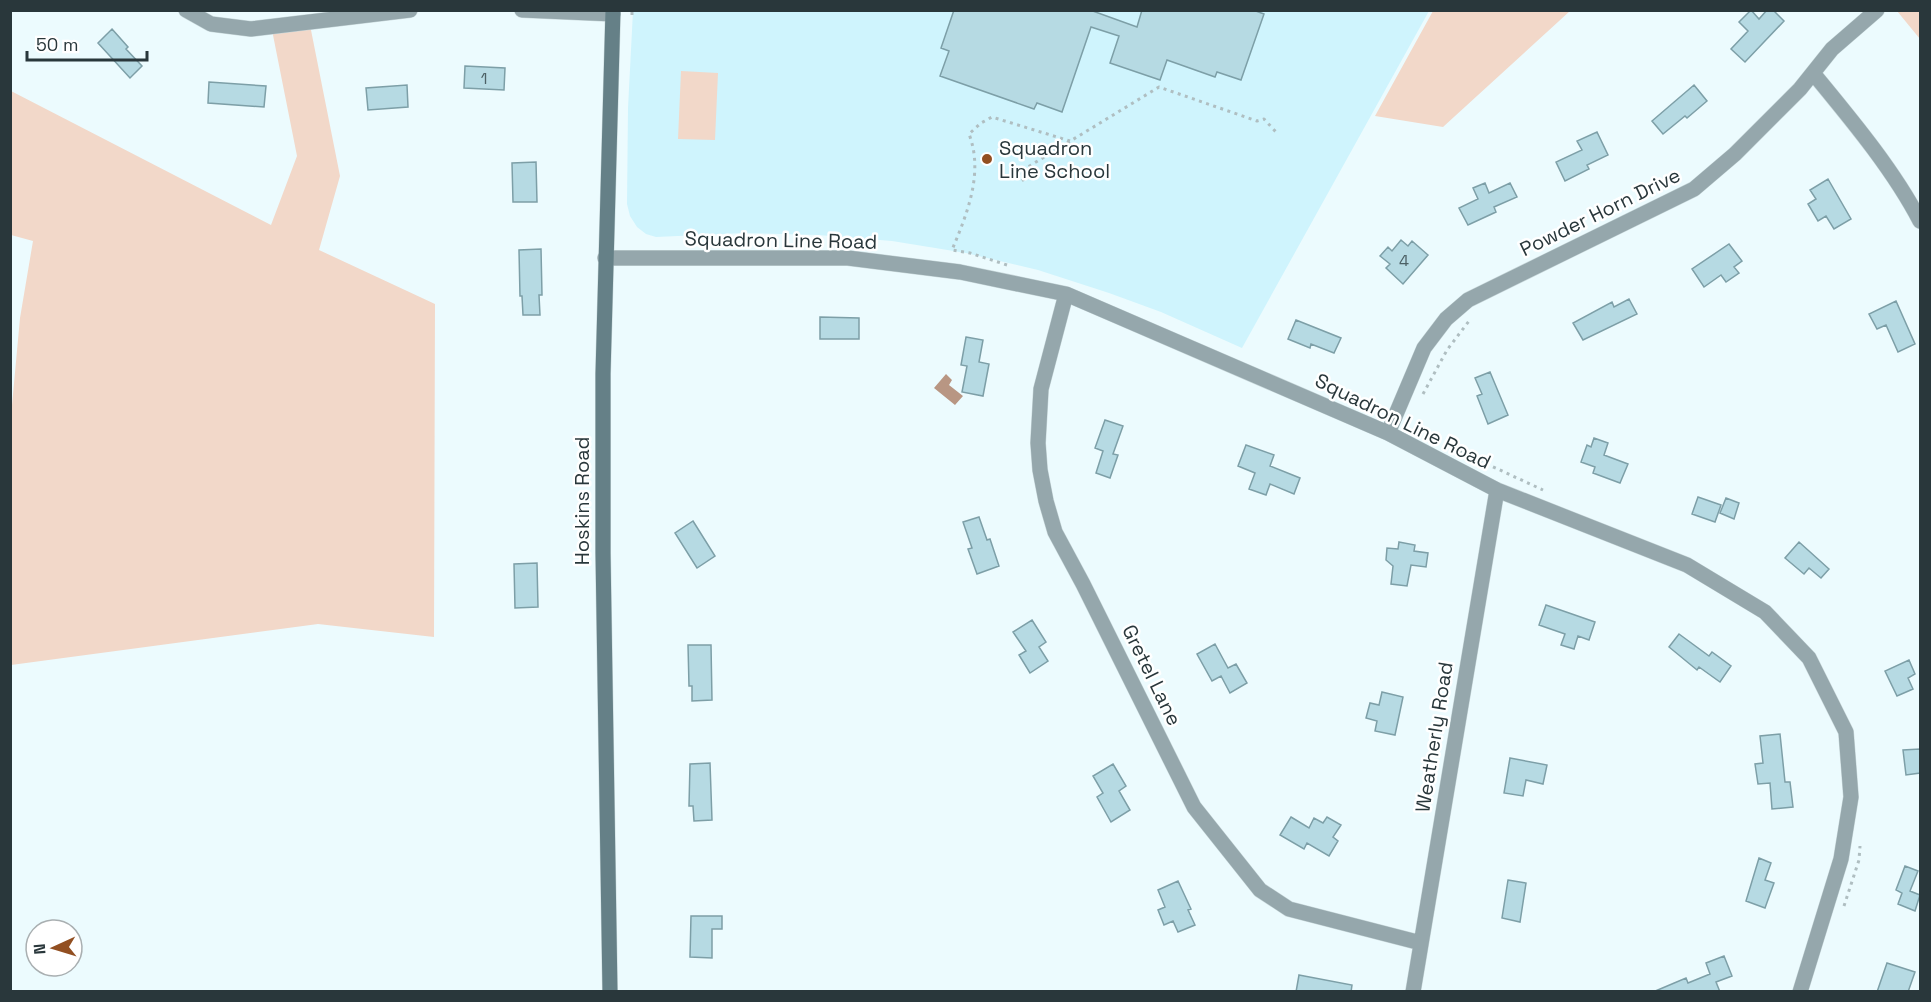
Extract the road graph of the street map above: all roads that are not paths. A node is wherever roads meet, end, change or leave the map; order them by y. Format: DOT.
graph roads {
  1 [pos="186,10"];
  2 [pos="410,10"];
  3 [pos="522,10"];
  4 [pos="1877,10"];
  5 [pos="613,12"];
  6 [pos="1813,73"];
  7 [pos="1920,221"];
  8 [pos="605,258"];
  9 [pos="1066,294"];
  10 [pos="1388,433"];
  11 [pos="1497,490"];
  12 [pos="1422,943"];
  13 [pos="610,992"];
  14 [pos="1413,992"];
  15 [pos="1800,992"];
  1 -- 2 [label="street"];
  3 -- 5 [label="street"];
  4 -- 6 [label="street, Powder Horn Drive"];
  5 -- 8 [label="street, Hoskins Road"];
  6 -- 7 [label="street"];
  6 -- 10 [label="street, Powder Horn Drive"];
  8 -- 9 [label="street, Squadron Line Road"];
  8 -- 13 [label="street, Hoskins Road"];
  9 -- 10 [label="street, Squadron Line Road"];
  9 -- 12 [label="street, Gretel Lane"];
  10 -- 11 [label="street, Squadron Line Road"];
  11 -- 12 [label="street, Weatherly Road"];
  11 -- 15 [label="street, Squadron Line Road"];
  12 -- 14 [label="street, Weatherly Road"];
}
